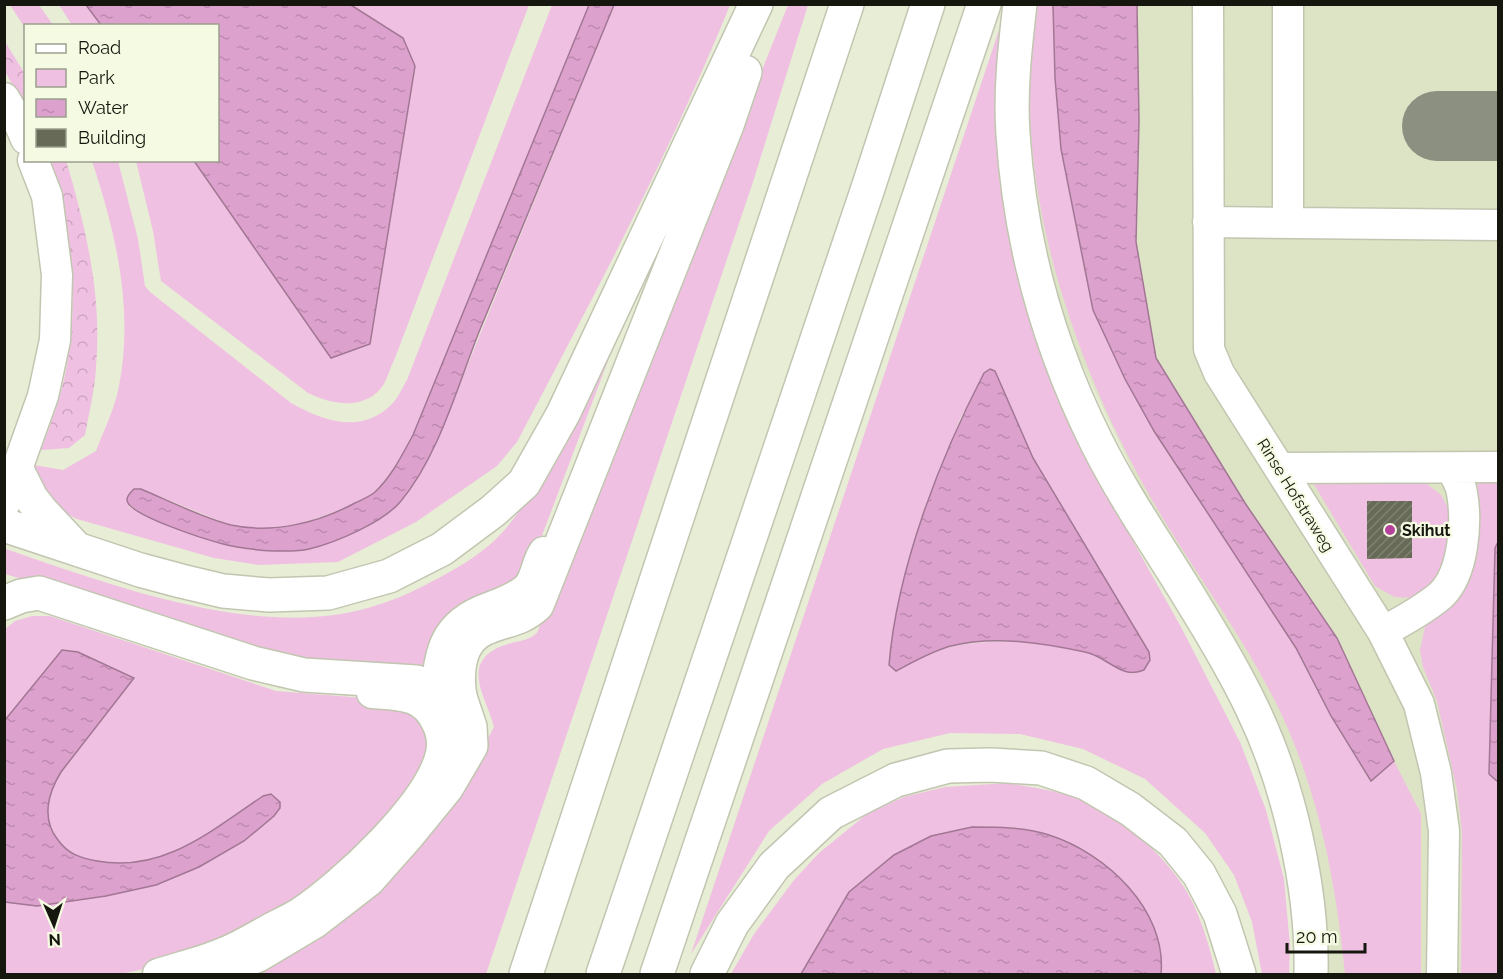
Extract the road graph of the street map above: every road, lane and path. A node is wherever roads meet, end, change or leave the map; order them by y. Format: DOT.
graph roads {
  1 [pos="756,4"];
  2 [pos="767,4"];
  3 [pos="847,4"];
  4 [pos="928,4"];
  5 [pos="984,4"];
  6 [pos="1020,4"];
  7 [pos="1208,4"];
  8 [pos="1288,4"];
  9 [pos="4,98"];
  10 [pos="24,134"];
  11 [pos="34,162"];
  12 [pos="1208,222"];
  13 [pos="1288,222"];
  14 [pos="1498,225"];
  15 [pos="1498,467"];
  16 [pos="1279,468"];
  17 [pos="1451,468"];
  18 [pos="17,470"];
  19 [pos="4,505"];
  20 [pos="4,525"];
  21 [pos="76,548"];
  22 [pos="10,595"];
  23 [pos="1383,632"];
  24 [pos="443,699"];
  25 [pos="1314,968"];
  26 [pos="158,975"];
  27 [pos="212,975"];
  28 [pos="526,975"];
  29 [pos="603,975"];
  30 [pos="657,975"];
  31 [pos="706,975"];
  32 [pos="1239,975"];
  33 [pos="1442,975"];
  1 -- 21 [label="main road"];
  2 -- 24 [label="main road"];
  3 -- 28 [label="main road"];
  4 -- 29 [label="main road"];
  5 -- 30 [label="main road"];
  6 -- 25 [label="main road"];
  7 -- 12 [label="street, Rinse Hofstraweg"];
  8 -- 13 [label="street"];
  9 -- 10 [label="street"];
  11 -- 18 [label="street"];
  12 -- 13 [label="street"];
  12 -- 16 [label="street, Rinse Hofstraweg"];
  13 -- 14 [label="street"];
  15 -- 17 [label="street"];
  16 -- 17 [label="street"];
  16 -- 23 [label="street, Rinse Hofstraweg"];
  17 -- 23 [label="street"];
  18 -- 19 [label="street"];
  18 -- 21 [label="main road"];
  20 -- 21 [label="main road"];
  22 -- 24 [label="main road"];
  23 -- 33 [label="street, Rinse Hofstraweg"];
  24 -- 26 [label="street"];
  24 -- 27 [label="main road"];
  31 -- 32 [label="main road"];
}
